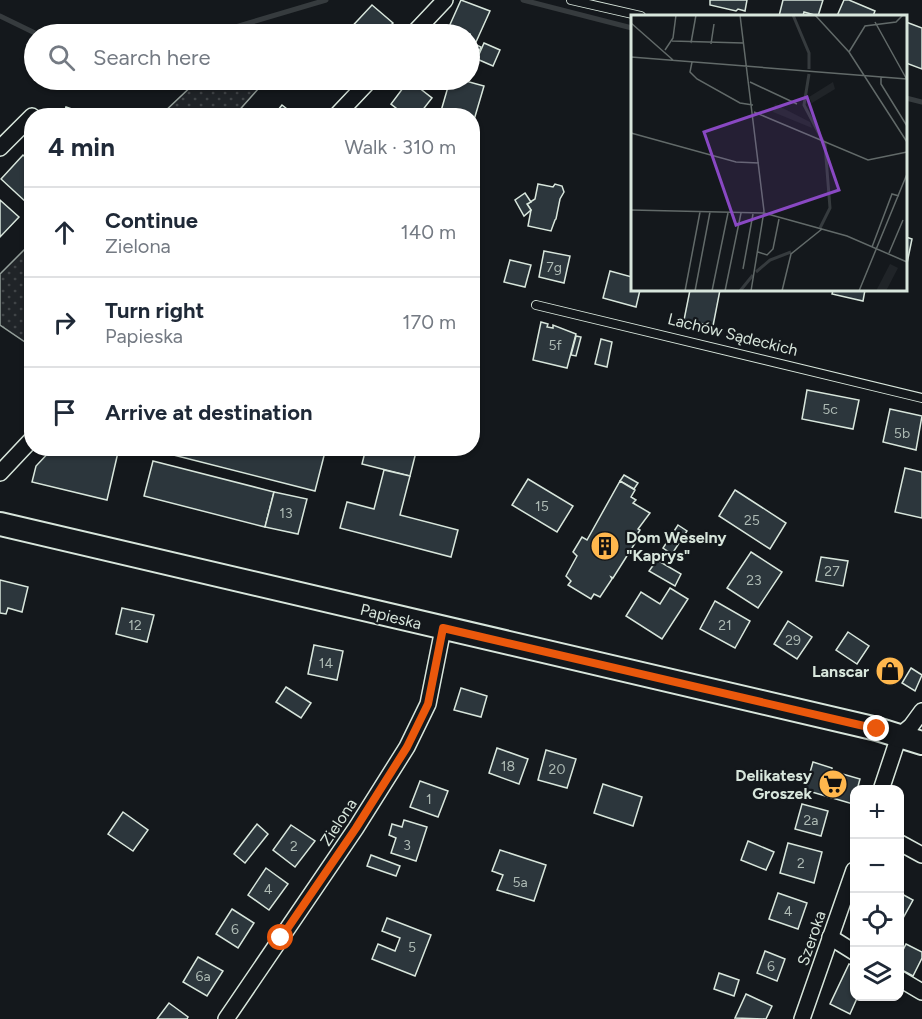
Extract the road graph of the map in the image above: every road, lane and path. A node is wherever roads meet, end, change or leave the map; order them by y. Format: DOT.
graph roads {
  1 [pos="571,0"];
  2 [pos="443,2"];
  3 [pos="637,15"];
  4 [pos="422,24"];
  5 [pos="361,90"];
  6 [pos="344,108"];
  7 [pos="24,124"];
  8 [pos="0,148"];
  9 [pos="536,305"];
  10 [pos="922,398"];
  11 [pos="24,448"];
  12 [pos="0,473"];
  13 [pos="0,524"];
  14 [pos="443,628"];
  15 [pos="922,711"];
  16 [pos="899,736"];
  17 [pos="922,743"];
  18 [pos="882,785"];
  19 [pos="904,845"];
  20 [pos="922,855"];
  21 [pos="850,883"];
  22 [pos="830,937"];
  23 [pos="850,949"];
  24 [pos="904,981"];
  25 [pos="922,992"];
  26 [pos="226,1019"];
  27 [pos="802,1019"];
  1 -- 3 [label="lane"];
  2 -- 4 [label="street"];
  5 -- 6 [label="street"];
  7 -- 8 [label="street"];
  9 -- 10 [label="lane, Lachów Sądeckich"];
  11 -- 12 [label="street"];
  13 -- 14 [label="street, Papieska"];
  14 -- 16 [label="street, Papieska"];
  14 -- 26 [label="street, Zielona"];
  15 -- 16 [label="street"];
  16 -- 17 [label="street, Papieska"];
  16 -- 18 [label="street"];
  19 -- 20 [label="street"];
  21 -- 22 [label="street, Szeroka"];
  22 -- 23 [label="street"];
  22 -- 27 [label="street, Szeroka"];
  24 -- 25 [label="street"];
}
